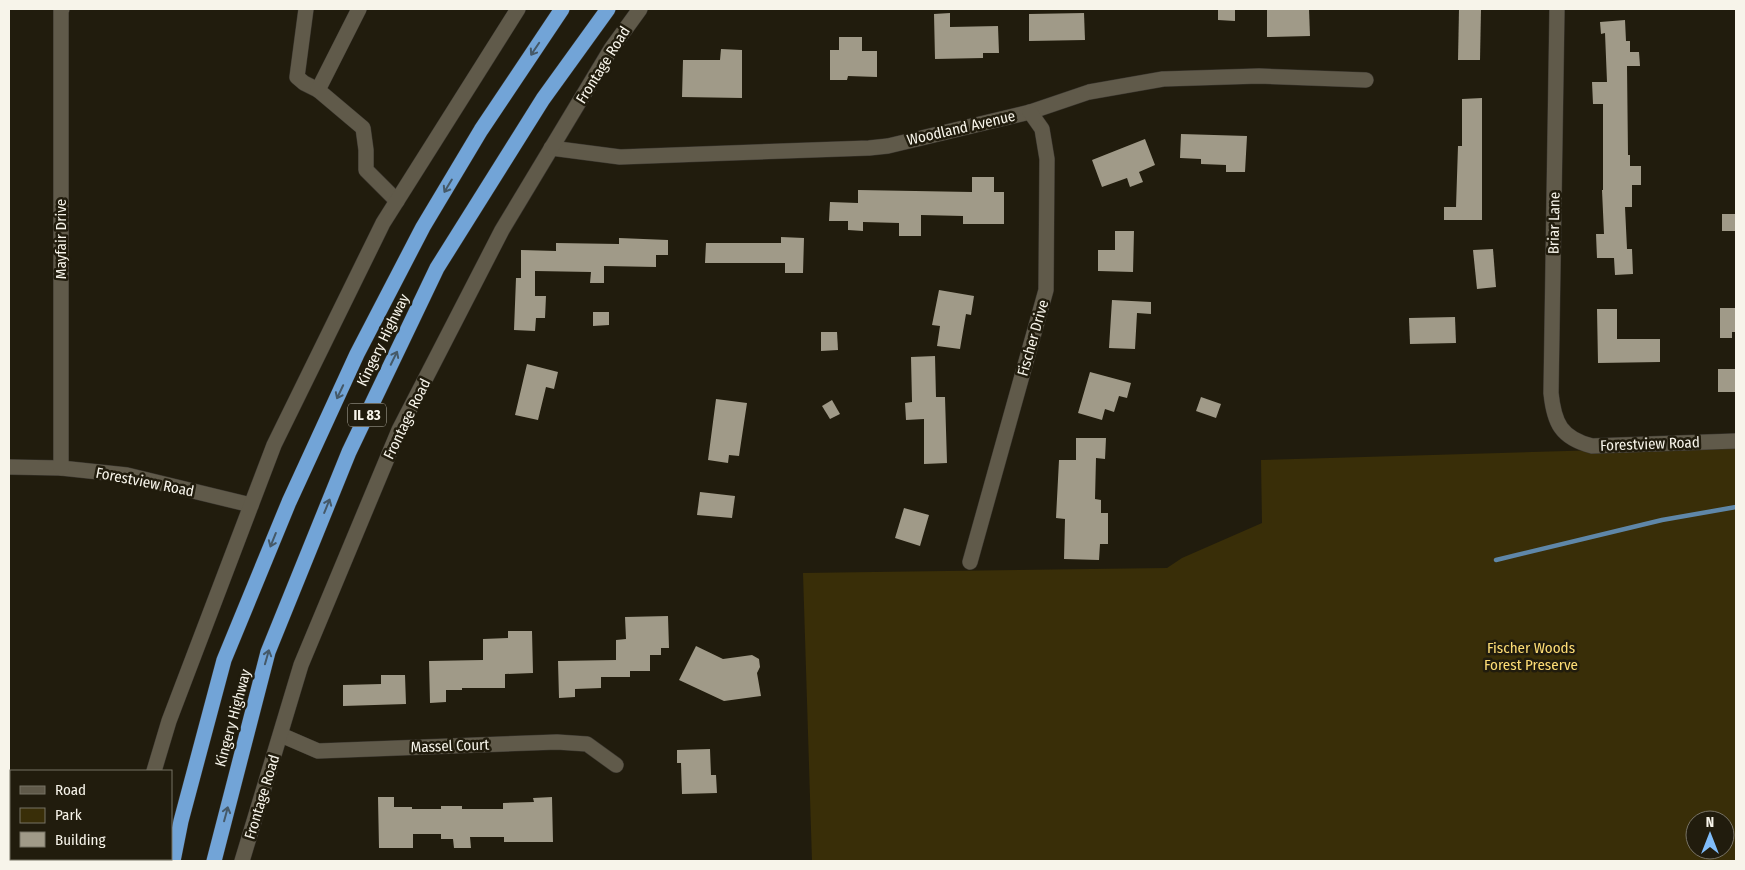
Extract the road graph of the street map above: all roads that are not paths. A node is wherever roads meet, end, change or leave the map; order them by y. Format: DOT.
graph roads {
  1 [pos="61,9"];
  2 [pos="306,9"];
  3 [pos="359,9"];
  4 [pos="518,9"];
  5 [pos="562,9"];
  6 [pos="608,9"];
  7 [pos="640,9"];
  8 [pos="1557,9"];
  9 [pos="1366,80"];
  10 [pos="318,90"];
  11 [pos="1030,112"];
  12 [pos="551,148"];
  13 [pos="397,200"];
  14 [pos="1566,434"];
  15 [pos="1736,441"];
  16 [pos="9,467"];
  17 [pos="61,468"];
  18 [pos="251,505"];
  19 [pos="970,562"];
  20 [pos="281,734"];
  21 [pos="616,764"];
  22 [pos="154,770"];
  23 [pos="174,861"];
  24 [pos="214,861"];
  25 [pos="242,861"];
  1 -- 17 [label="street, Mayfair Drive"];
  2 -- 10 [label="street"];
  3 -- 10 [label="street"];
  4 -- 13 [label="street"];
  5 -- 23 [label="highway, Kingery Highway / IL 83, one-way"];
  24 -- 6 [label="highway, Kingery Highway / IL 83, one-way"];
  7 -- 12 [label="street, Frontage Road"];
  8 -- 14 [label="street, Briar Lane"];
  9 -- 11 [label="street, Woodland Avenue"];
  10 -- 13 [label="street"];
  11 -- 12 [label="street, Woodland Avenue"];
  11 -- 19 [label="street, Fischer Drive"];
  12 -- 20 [label="street, Frontage Road"];
  13 -- 18 [label="street"];
  14 -- 15 [label="street, Forestview Road"];
  16 -- 17 [label="street, Forestview Road"];
  17 -- 18 [label="street, Forestview Road"];
  18 -- 22 [label="street"];
  20 -- 21 [label="street, Massel Court"];
  20 -- 25 [label="street, Frontage Road"];
}
